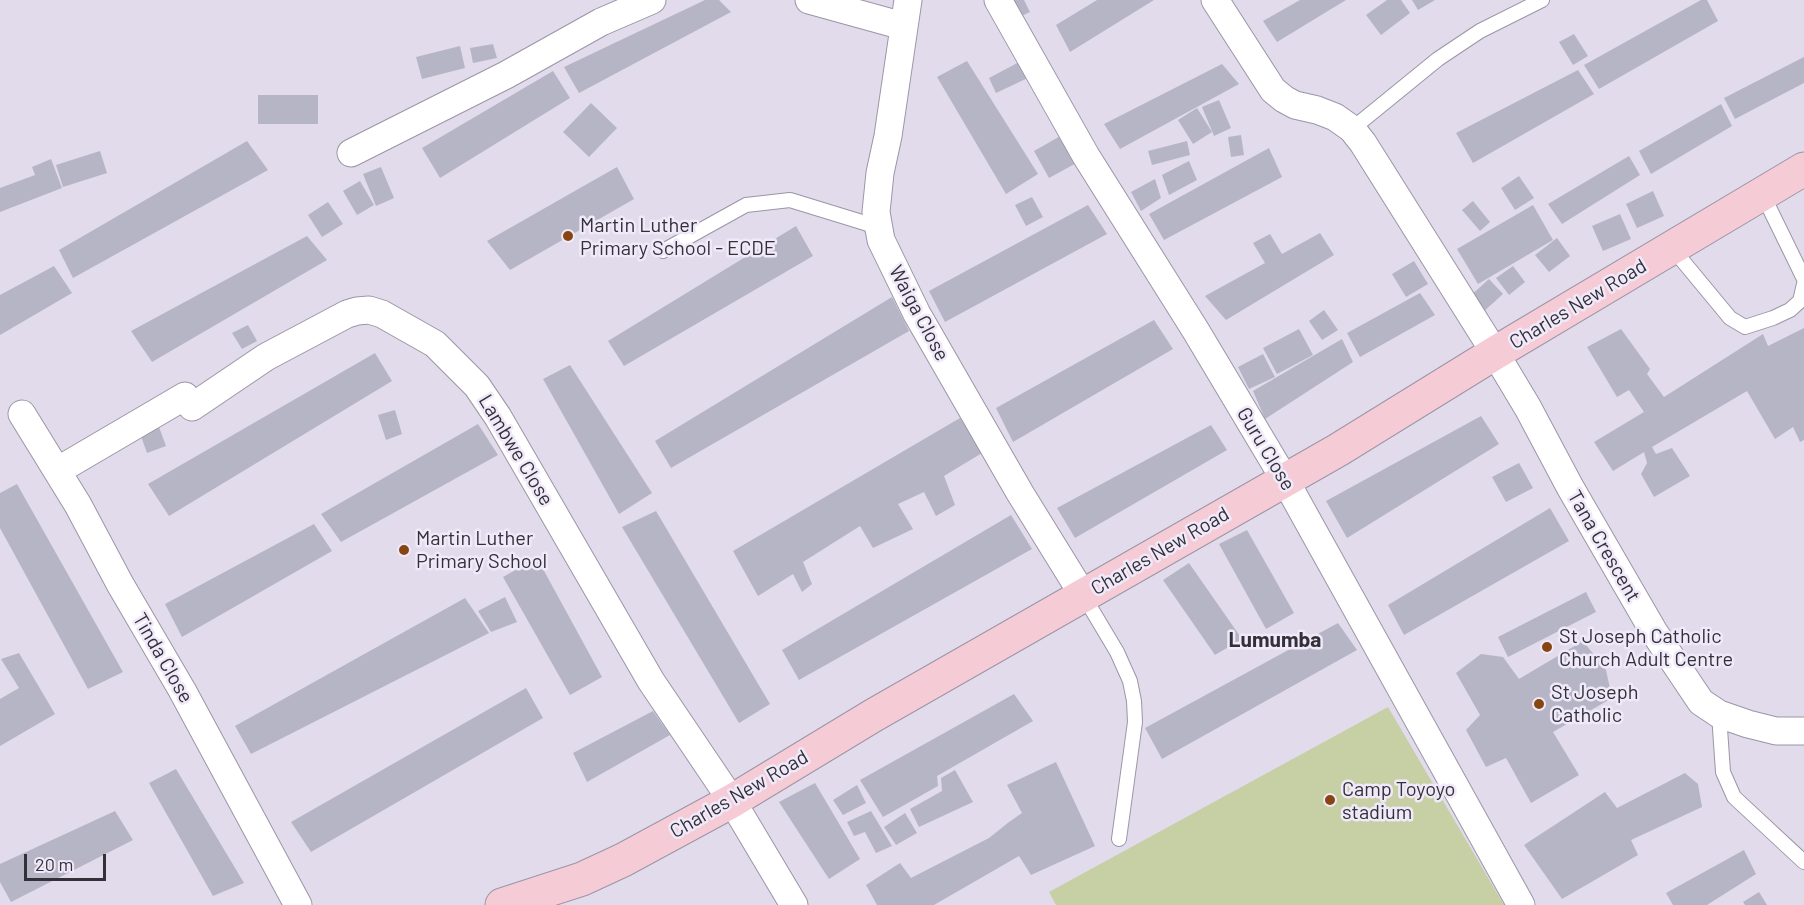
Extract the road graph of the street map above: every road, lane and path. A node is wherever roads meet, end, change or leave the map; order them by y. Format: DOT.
graph roads {
  1 [pos="652,0"];
  2 [pos="809,0"];
  3 [pos="998,0"];
  4 [pos="1215,0"];
  5 [pos="1542,0"];
  6 [pos="905,13"];
  7 [pos="1352,129"];
  8 [pos="351,153"];
  9 [pos="1804,169"];
  10 [pos="1762,193"];
  11 [pos="878,226"];
  12 [pos="1672,249"];
  13 [pos="663,251"];
  14 [pos="1804,279"];
  15 [pos="1804,284"];
  16 [pos="1495,353"];
  17 [pos="22,414"];
  18 [pos="57,471"];
  19 [pos="1285,480"];
  20 [pos="1083,595"];
  21 [pos="1719,714"];
  22 [pos="1804,732"];
  23 [pos="732,801"];
  24 [pos="1119,839"];
  25 [pos="1804,862"];
  26 [pos="298,905"];
  27 [pos="502,905"];
  28 [pos="794,905"];
  29 [pos="1521,905"];
  1 -- 8 [label="street"];
  2 -- 6 [label="street"];
  3 -- 19 [label="street, Guru Close"];
  4 -- 7 [label="street"];
  5 -- 7 [label="lane"];
  6 -- 11 [label="street, Waiga Close"];
  7 -- 16 [label="street"];
  9 -- 10 [label="street, Charles New Road"];
  10 -- 12 [label="street, Charles New Road"];
  10 -- 14 [label="lane"];
  11 -- 13 [label="lane"];
  11 -- 20 [label="street, Waiga Close"];
  12 -- 15 [label="lane"];
  12 -- 16 [label="street, Charles New Road"];
  16 -- 19 [label="street, Charles New Road"];
  16 -- 21 [label="street, Tana Crescent"];
  17 -- 18 [label="street, Tinda Close"];
  18 -- 23 [label="street, Lambwe Close"];
  18 -- 26 [label="street, Tinda Close"];
  19 -- 20 [label="street, Charles New Road"];
  19 -- 29 [label="street, Guru Close"];
  20 -- 23 [label="street, Charles New Road"];
  20 -- 24 [label="lane"];
  21 -- 22 [label="street, Tana Crescent"];
  21 -- 25 [label="lane"];
  23 -- 27 [label="street, Charles New Road"];
  23 -- 28 [label="street, Lambwe Close"];
}
